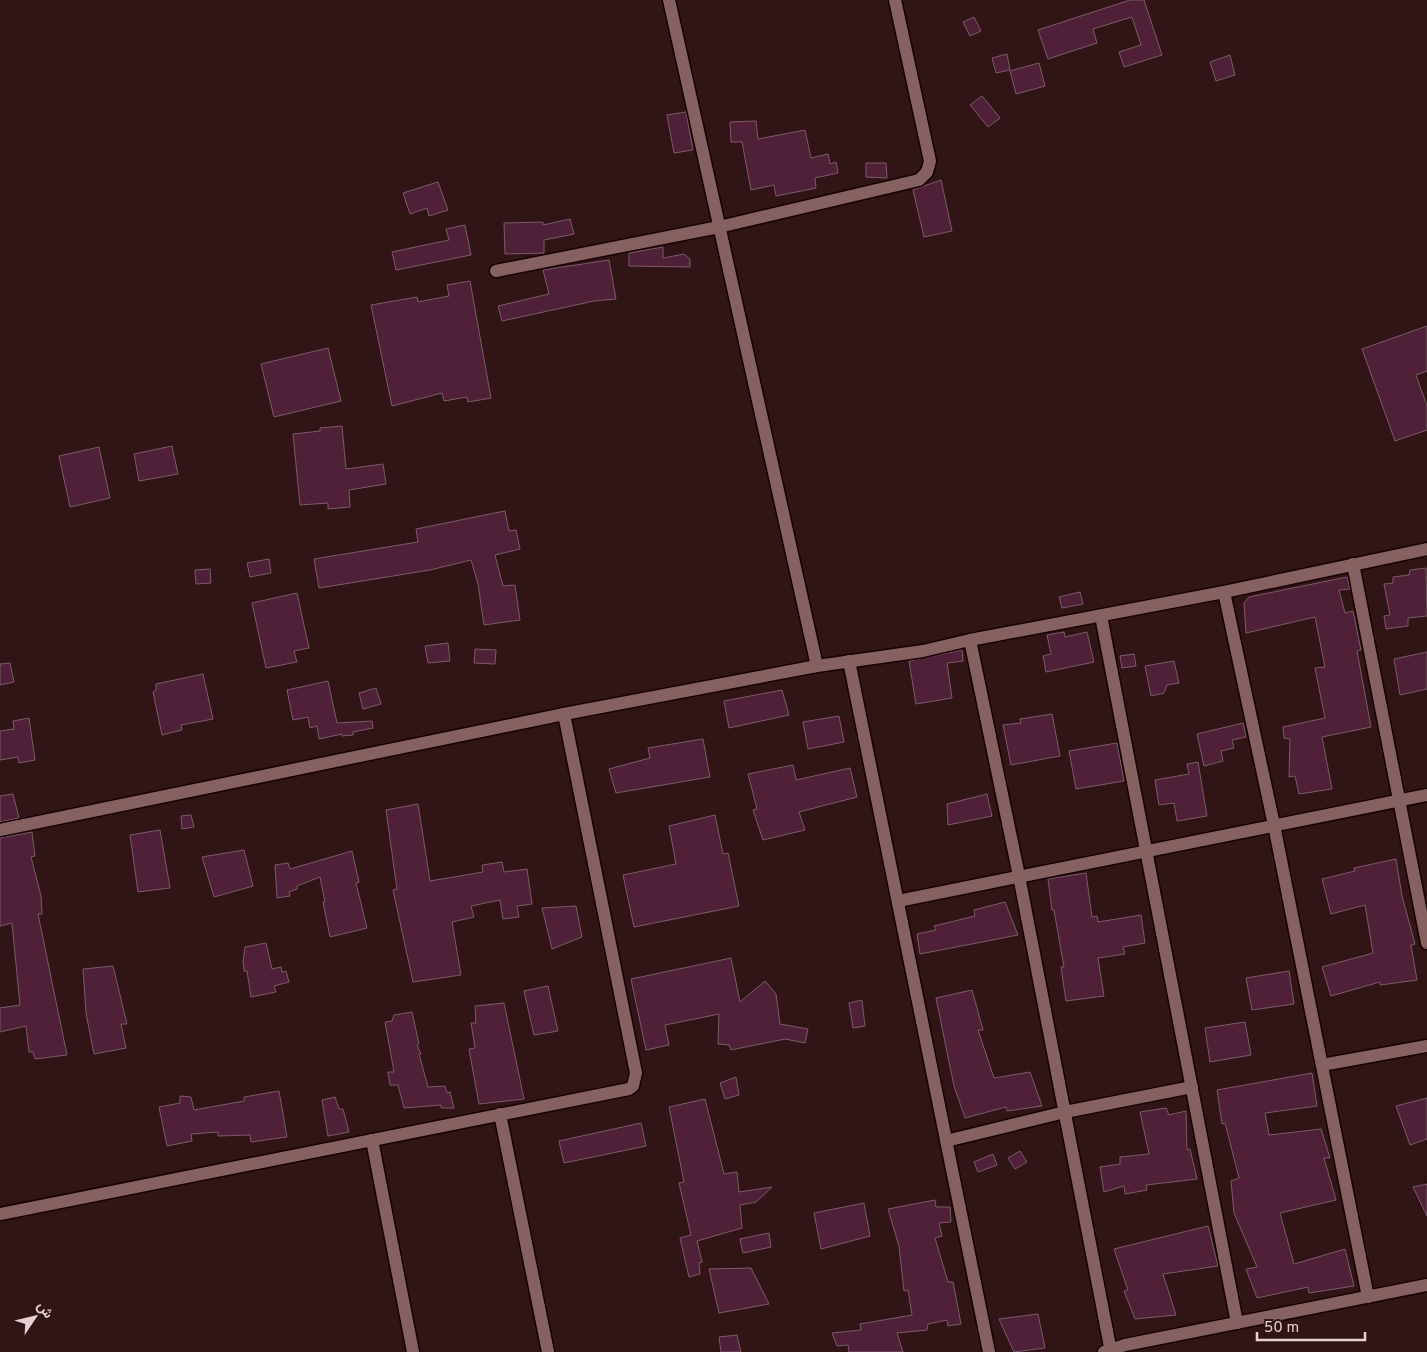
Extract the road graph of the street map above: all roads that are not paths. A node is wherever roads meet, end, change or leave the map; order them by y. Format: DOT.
graph roads {
  1 [pos="669,0"];
  2 [pos="895,0"];
  3 [pos="719,227"];
  4 [pos="496,271"];
  5 [pos="1427,549"];
  6 [pos="1352,564"];
  7 [pos="1224,592"];
  8 [pos="1101,616"];
  9 [pos="970,640"];
  10 [pos="849,661"];
  11 [pos="817,666"];
  12 [pos="564,714"];
  13 [pos="1427,795"];
  14 [pos="1398,801"];
  15 [pos="1274,825"];
  16 [pos="0,830"];
  17 [pos="1146,851"];
  18 [pos="1019,876"];
  19 [pos="898,901"];
  20 [pos="1427,943"];
  21 [pos="1427,1046"];
  22 [pos="1322,1065"];
  23 [pos="1192,1087"];
  24 [pos="1064,1112"];
  25 [pos="500,1114"];
  26 [pos="372,1140"];
  27 [pos="946,1141"];
  28 [pos="0,1214"];
  29 [pos="1427,1285"];
  30 [pos="1368,1297"];
  31 [pos="1238,1323"];
  32 [pos="412,1352"];
  33 [pos="548,1352"];
  34 [pos="989,1352"];
  35 [pos="1109,1352"];
  1 -- 3 [label="street"];
  2 -- 3 [label="street"];
  3 -- 4 [label="street"];
  3 -- 11 [label="street"];
  5 -- 6 [label="street"];
  6 -- 7 [label="street"];
  6 -- 14 [label="street"];
  7 -- 8 [label="street"];
  7 -- 15 [label="street"];
  8 -- 9 [label="street"];
  8 -- 17 [label="street"];
  9 -- 10 [label="street"];
  9 -- 18 [label="street"];
  10 -- 11 [label="street"];
  10 -- 19 [label="street"];
  11 -- 12 [label="street"];
  12 -- 16 [label="street"];
  12 -- 25 [label="street"];
  13 -- 14 [label="street"];
  14 -- 15 [label="street"];
  14 -- 20 [label="street"];
  15 -- 17 [label="street"];
  15 -- 22 [label="street"];
  17 -- 18 [label="street"];
  17 -- 23 [label="street"];
  18 -- 19 [label="street"];
  18 -- 24 [label="street"];
  19 -- 27 [label="street"];
  21 -- 22 [label="street"];
  22 -- 30 [label="street"];
  23 -- 24 [label="street"];
  23 -- 31 [label="street"];
  24 -- 27 [label="street"];
  24 -- 35 [label="street"];
  25 -- 26 [label="street"];
  25 -- 33 [label="street"];
  26 -- 28 [label="street"];
  26 -- 32 [label="street"];
  27 -- 34 [label="street"];
  29 -- 30 [label="street"];
  30 -- 31 [label="street"];
  31 -- 35 [label="street"];
}
